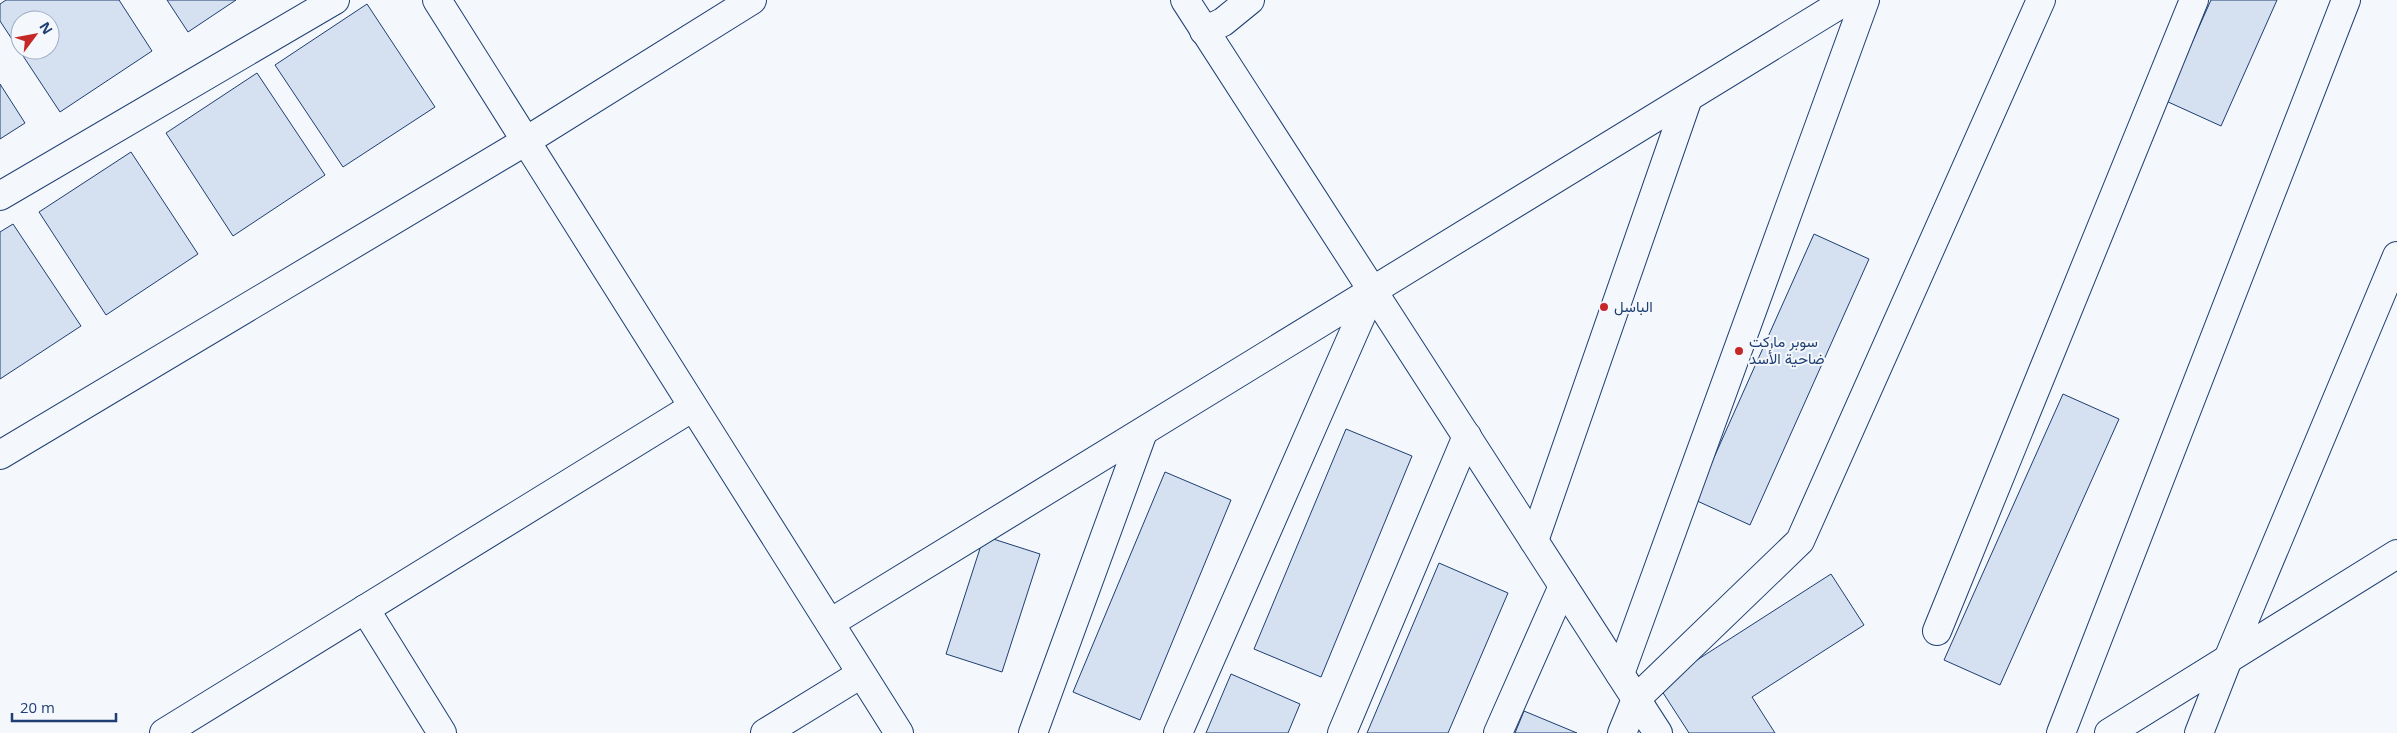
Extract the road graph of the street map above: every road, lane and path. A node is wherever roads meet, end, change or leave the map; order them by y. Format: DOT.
graph roads {
  1 [pos="335,0"];
  2 [pos="436,0"];
  3 [pos="752,0"];
  4 [pos="1185,0"];
  5 [pos="1250,0"];
  6 [pos="1848,0"];
  7 [pos="1865,0"];
  8 [pos="2041,0"];
  9 [pos="2194,0"];
  10 [pos="2346,0"];
  11 [pos="1816,9"];
  12 [pos="1204,31"];
  13 [pos="1688,98"];
  14 [pos="526,141"];
  15 [pos="0,196"];
  16 [pos="2397,256"];
  17 [pos="1372,290"];
  18 [pos="693,406"];
  19 [pos="1143,432"];
  20 [pos="1466,436"];
  21 [pos="0,455"];
  22 [pos="1534,541"];
  23 [pos="2397,554"];
  24 [pos="1563,586"];
  25 [pos="365,609"];
  26 [pos="830,623"];
  27 [pos="1937,631"];
  28 [pos="2228,660"];
  29 [pos="862,674"];
  30 [pos="1620,674"];
  31 [pos="1636,699"];
  32 [pos="164,733"];
  33 [pos="442,733"];
  34 [pos="765,733"];
  35 [pos="899,733"];
  36 [pos="1033,733"];
  37 [pos="1178,733"];
  38 [pos="1342,733"];
  39 [pos="1498,733"];
  40 [pos="1622,733"];
  41 [pos="1658,733"];
  42 [pos="2061,733"];
  43 [pos="2109,733"];
  44 [pos="2200,733"];
  1 -- 15 [label="street"];
  2 -- 14 [label="street"];
  3 -- 14 [label="street"];
  4 -- 12 [label="street"];
  5 -- 12 [label="street"];
  6 -- 11 [label="street"];
  7 -- 30 [label="street"];
  8 -- 31 [label="street"];
  9 -- 27 [label="street"];
  10 -- 42 [label="street"];
  11 -- 13 [label="street"];
  12 -- 17 [label="street"];
  13 -- 17 [label="street"];
  13 -- 22 [label="street"];
  14 -- 18 [label="street"];
  14 -- 21 [label="street"];
  16 -- 28 [label="street"];
  17 -- 19 [label="street"];
  17 -- 20 [label="street"];
  17 -- 37 [label="street"];
  18 -- 25 [label="street"];
  18 -- 26 [label="street"];
  19 -- 26 [label="street"];
  19 -- 36 [label="street"];
  20 -- 22 [label="street"];
  20 -- 38 [label="street"];
  22 -- 24 [label="street"];
  23 -- 28 [label="street"];
  24 -- 30 [label="street"];
  24 -- 39 [label="street"];
  25 -- 32 [label="street"];
  25 -- 33 [label="street"];
  26 -- 29 [label="street"];
  28 -- 43 [label="street"];
  28 -- 44 [label="street"];
  29 -- 34 [label="street"];
  29 -- 35 [label="street"];
  30 -- 31 [label="street"];
  31 -- 40 [label="street"];
  31 -- 41 [label="street"];
}
